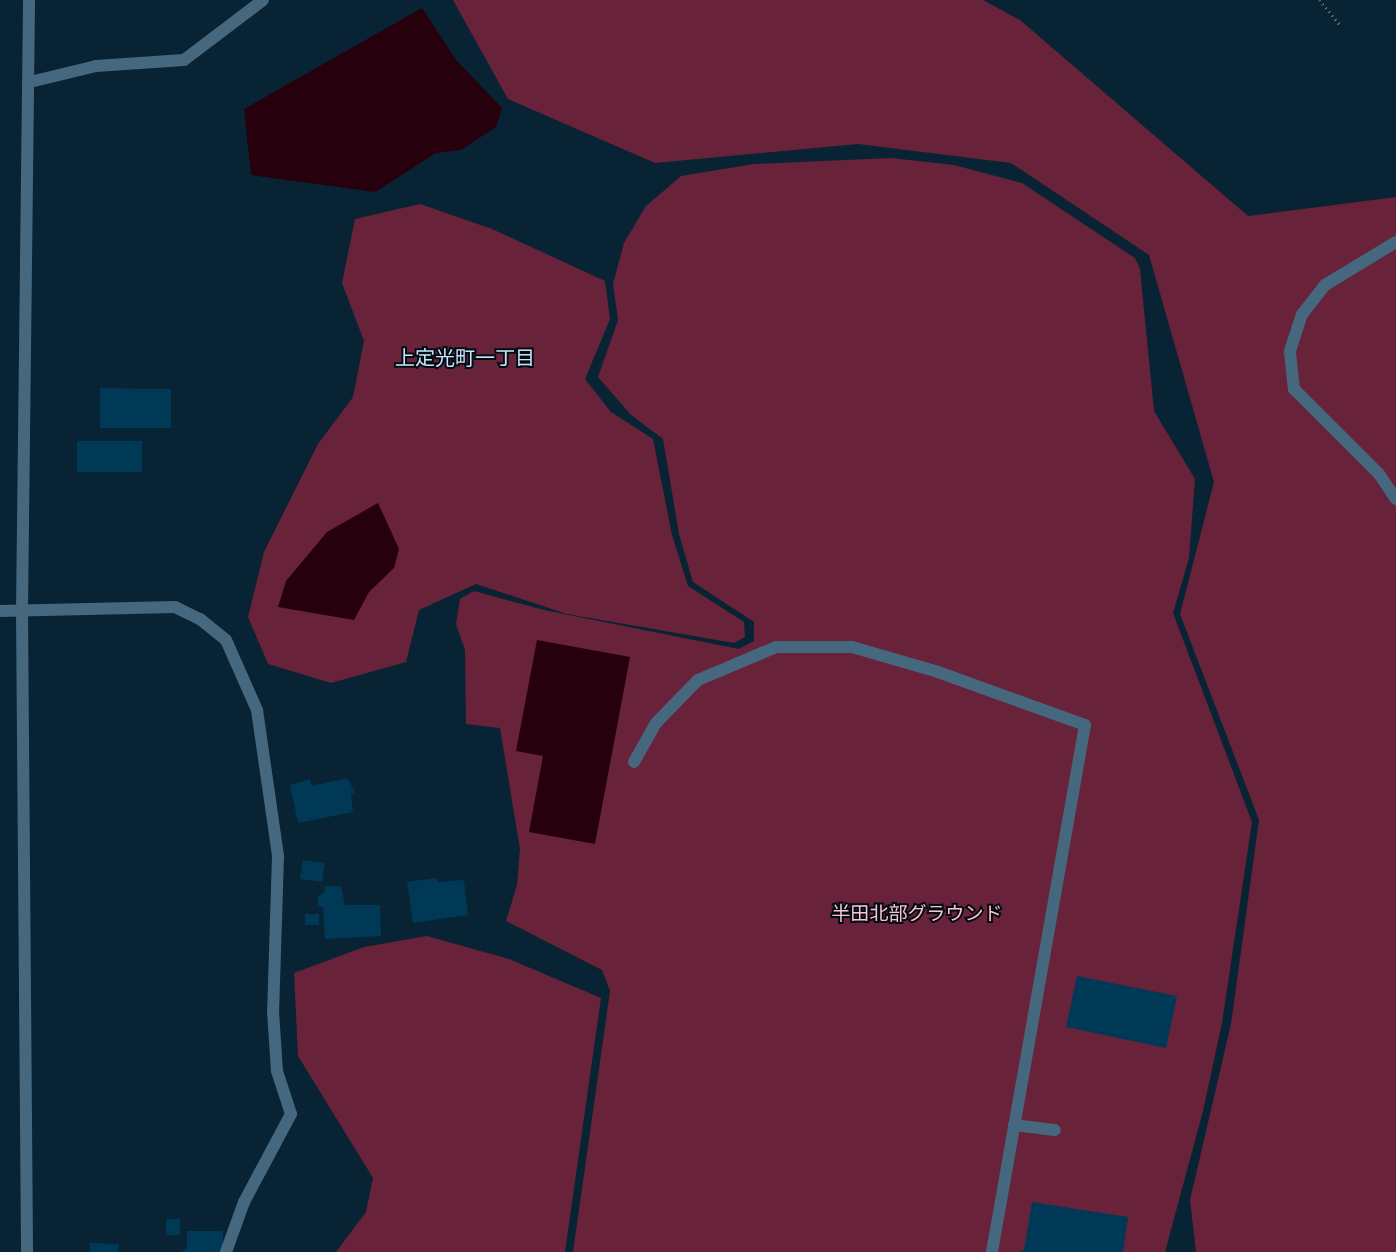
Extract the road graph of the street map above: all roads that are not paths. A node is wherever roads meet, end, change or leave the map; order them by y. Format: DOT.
graph roads {
  1 [pos="29,0"];
  2 [pos="263,0"];
  3 [pos="30,82"];
  4 [pos="1396,242"];
  5 [pos="1396,499"];
  6 [pos="0,611"];
  7 [pos="22,611"];
  8 [pos="634,762"];
  9 [pos="1014,1125"];
  10 [pos="1055,1130"];
  11 [pos="27,1252"];
  12 [pos="226,1252"];
  13 [pos="992,1252"];
  1 -- 3 [label="street"];
  2 -- 3 [label="street"];
  3 -- 7 [label="street"];
  4 -- 5 [label="street"];
  6 -- 7 [label="street"];
  7 -- 11 [label="street"];
  7 -- 12 [label="street"];
  8 -- 9 [label="street"];
  9 -- 10 [label="street"];
  9 -- 13 [label="street"];
}
